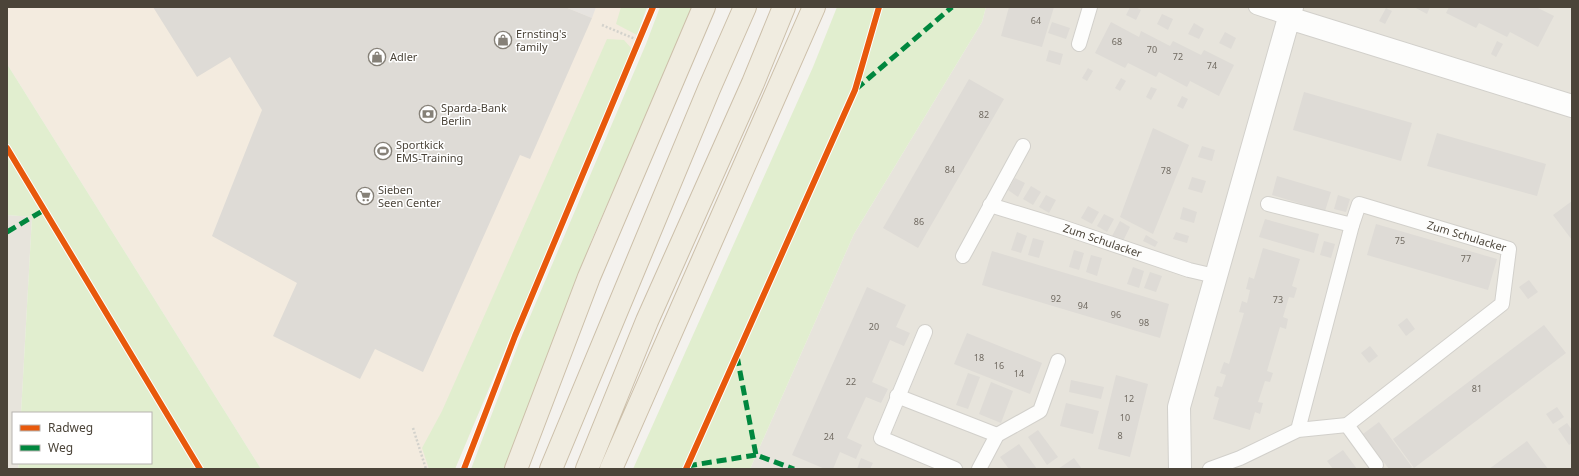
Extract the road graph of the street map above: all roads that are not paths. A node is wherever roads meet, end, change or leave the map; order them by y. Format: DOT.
graph roads {
  1 [pos="704,7"];
  2 [pos="745,7"];
  3 [pos="784,7"];
  4 [pos="814,7"];
  5 [pos="1090,7"];
  6 [pos="1256,7"];
  7 [pos="1290,12"];
  8 [pos="1079,44"];
  9 [pos="1572,106"];
  10 [pos="1022,146"];
  11 [pos="1268,204"];
  12 [pos="990,205"];
  13 [pos="1352,226"];
  14 [pos="962,256"];
  15 [pos="1215,276"];
  16 [pos="925,332"];
  17 [pos="1058,361"];
  18 [pos="897,396"];
  19 [pos="1347,425"];
  20 [pos="1298,430"];
  21 [pos="997,435"];
  22 [pos="1376,465"];
  23 [pos="516,469"];
  24 [pos="550,469"];
  25 [pos="587,469"];
  26 [pos="611,469"];
  27 [pos="955,469"];
  28 [pos="979,469"];
  29 [pos="1180,469"];
  30 [pos="1210,469"];
  1 -- 23 [label="highway"];
  2 -- 24 [label="highway"];
  3 -- 25 [label="highway"];
  4 -- 26 [label="highway"];
  5 -- 8 [label="lane"];
  6 -- 7 [label="lane"];
  7 -- 9 [label="street"];
  7 -- 15 [label="street"];
  10 -- 12 [label="lane"];
  11 -- 13 [label="lane"];
  12 -- 14 [label="lane"];
  12 -- 15 [label="lane, Zum Schulacker"];
  13 -- 19 [label="lane, Zum Schulacker"];
  13 -- 20 [label="lane, Zum Schulacker"];
  15 -- 29 [label="street"];
  16 -- 18 [label="lane"];
  17 -- 21 [label="lane"];
  18 -- 21 [label="lane"];
  18 -- 27 [label="lane"];
  19 -- 20 [label="lane"];
  19 -- 22 [label="lane"];
  20 -- 30 [label="lane"];
  21 -- 28 [label="lane"];
}
